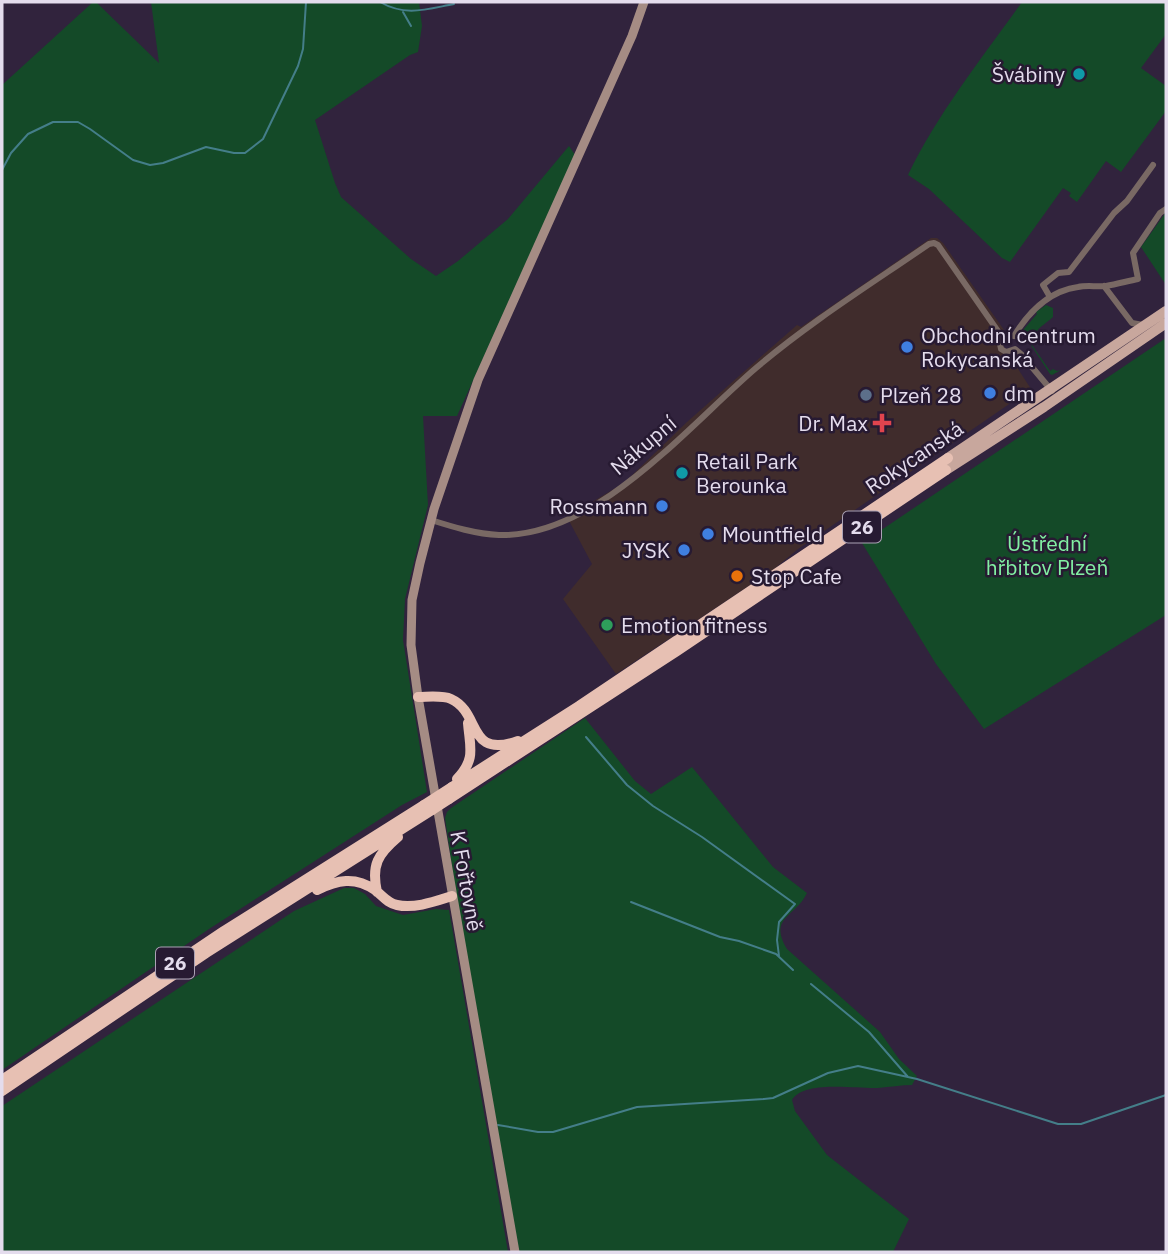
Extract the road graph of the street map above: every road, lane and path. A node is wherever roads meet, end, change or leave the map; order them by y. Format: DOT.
graph roads {
  1 [pos="644,2"];
  2 [pos="1153,165"];
  3 [pos="1166,209"];
  4 [pos="1104,286"];
  5 [pos="1050,297"];
  6 [pos="1166,311"];
  7 [pos="1166,323"];
  8 [pos="1145,325"];
  9 [pos="1014,336"];
  10 [pos="1002,337"];
  11 [pos="1015,349"];
  12 [pos="1054,393"];
  13 [pos="947,464"];
  14 [pos="432,518"];
  15 [pos="418,696"];
  16 [pos="462,708"];
  17 [pos="585,711"];
  18 [pos="533,736"];
  19 [pos="448,791"];
  20 [pos="428,808"];
  21 [pos="377,891"];
  22 [pos="452,896"];
  23 [pos="282,905"];
  24 [pos="2,1080"];
  25 [pos="2,1091"];
  26 [pos="515,1252"];
  1 -- 14 [label="street, K Fořtovně"];
  2 -- 5 [label="street"];
  3 -- 4 [label="street"];
  4 -- 5 [label="street"];
  4 -- 8 [label="street"];
  5 -- 9 [label="street"];
  6 -- 8 [label="main road, Rokycanská / 26"];
  7 -- 12 [label="main road, Rokycanská / 26"];
  8 -- 12 [label="main road, Rokycanská / 26"];
  9 -- 10 [label="street"];
  9 -- 11 [label="street"];
  10 -- 11 [label="street"];
  10 -- 14 [label="street, Nákupní"];
  11 -- 12 [label="street"];
  12 -- 13 [label="main road, Rokycanská / 26"];
  13 -- 17 [label="highway, Rokycanská / 26"];
  14 -- 15 [label="street, K Fořtovně"];
  15 -- 16 [label="highway"];
  15 -- 22 [label="street, K Fořtovně"];
  16 -- 18 [label="highway"];
  16 -- 19 [label="highway"];
  17 -- 18 [label="highway, 26"];
  17 -- 19 [label="highway, 26"];
  18 -- 19 [label="highway, 26"];
  19 -- 20 [label="highway, 26, bridge"];
  20 -- 21 [label="highway"];
  20 -- 23 [label="highway, 26"];
  20 -- 24 [label="highway, 26"];
  21 -- 22 [label="highway"];
  21 -- 23 [label="highway"];
  22 -- 26 [label="street, K Fořtovně"];
  23 -- 25 [label="highway, 26"];
}
